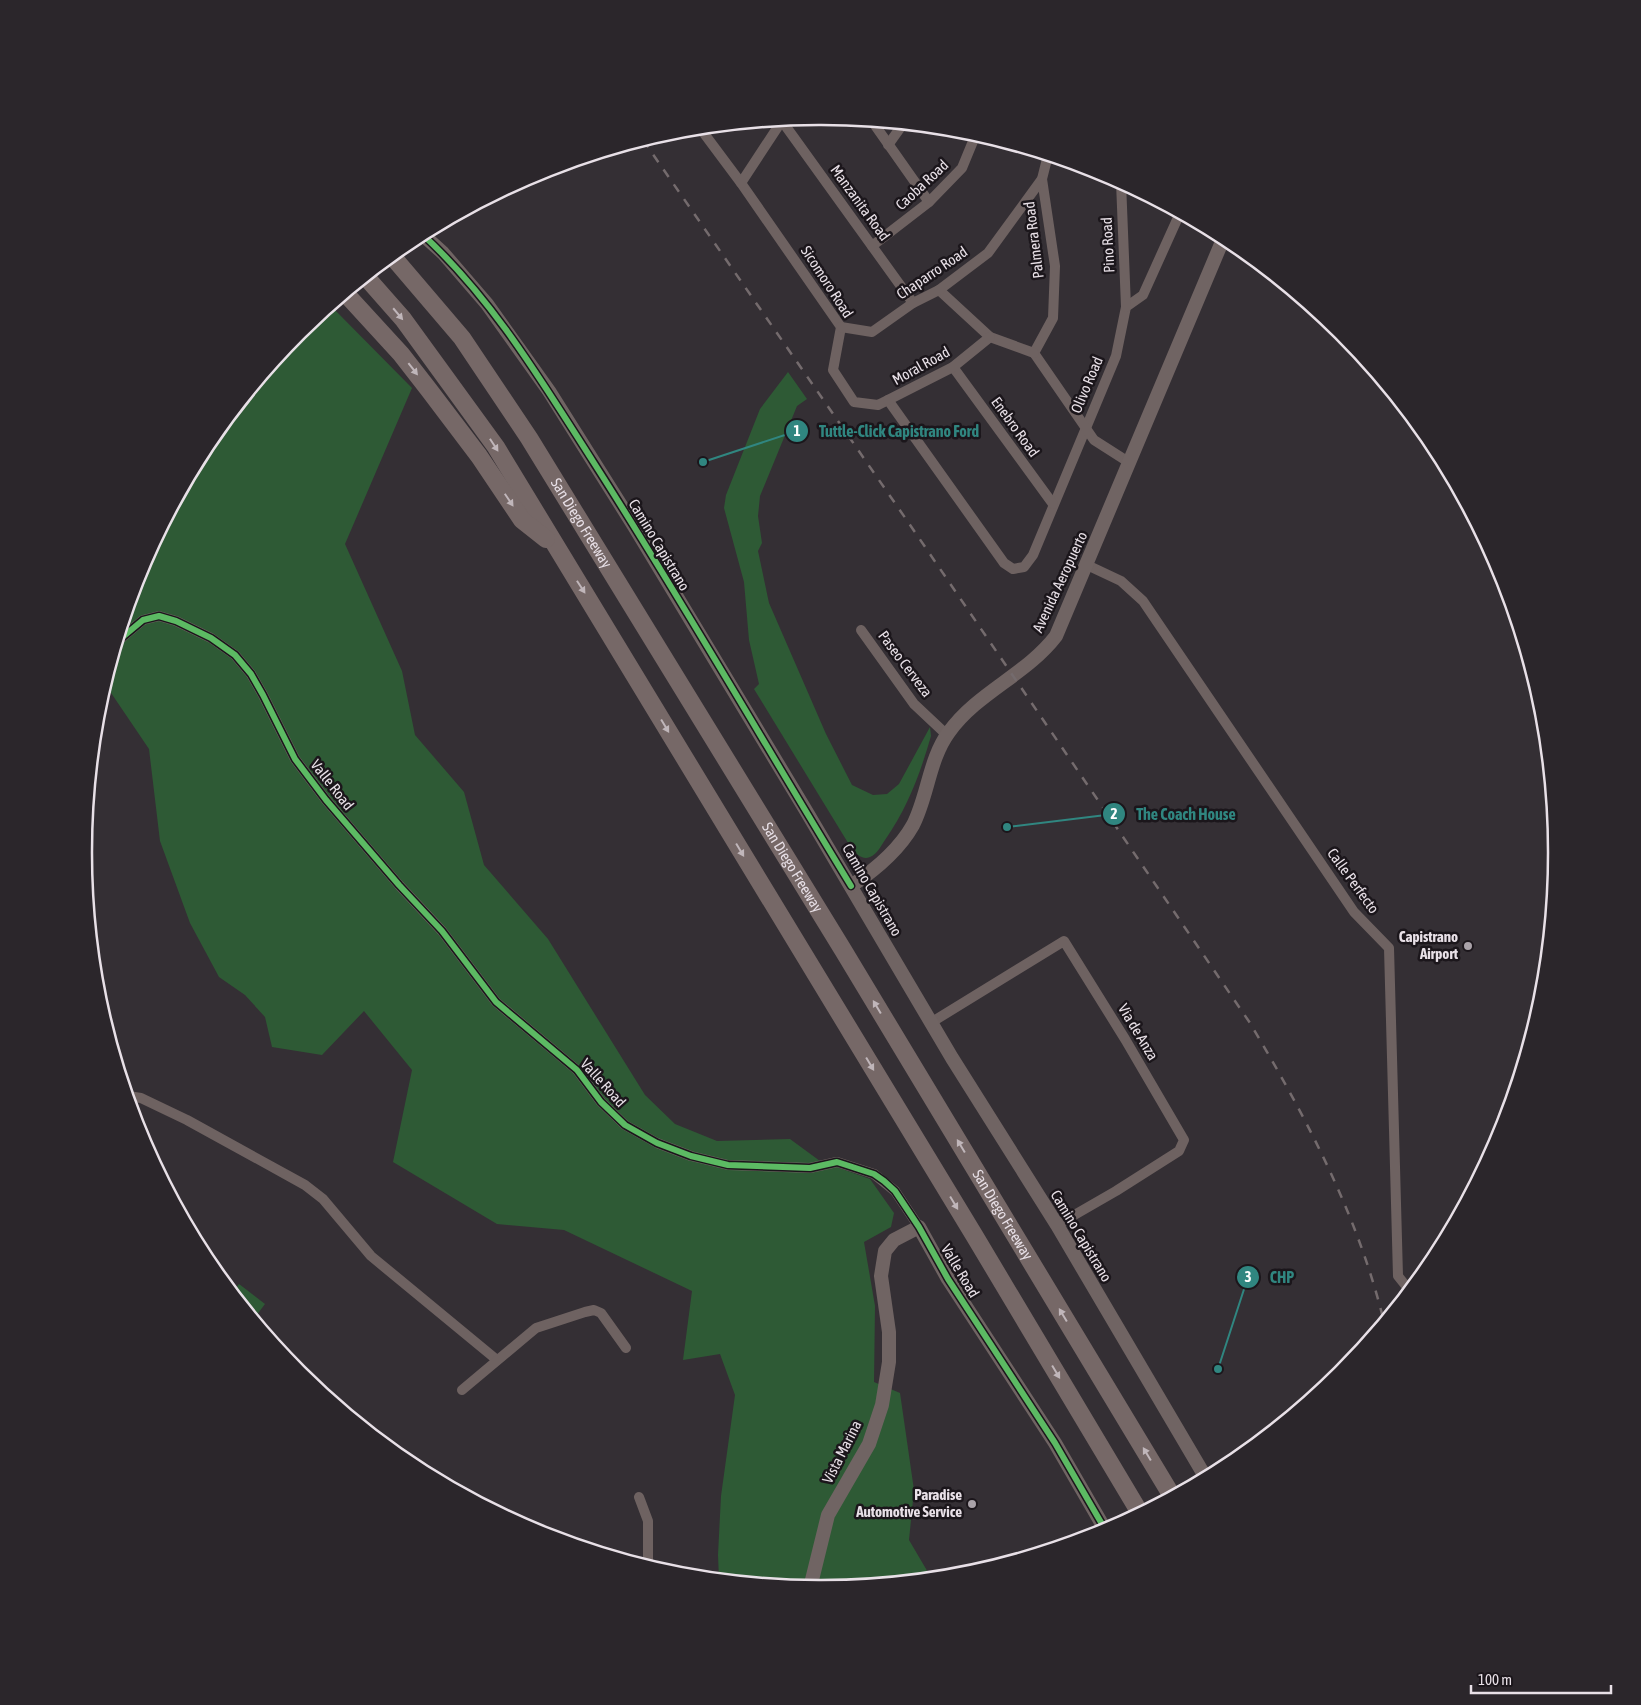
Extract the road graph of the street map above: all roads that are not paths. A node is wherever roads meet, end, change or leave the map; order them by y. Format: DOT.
graph roads {
  1 [pos="779,126"];
  2 [pos="787,126"];
  3 [pos="876,127"];
  4 [pos="899,129"];
  5 [pos="705,134"];
  6 [pos="973,140"];
  7 [pos="888,145"];
  8 [pos="1047,160"];
  9 [pos="1042,179"];
  10 [pos="741,183"];
  11 [pos="1121,190"];
  12 [pos="929,202"];
  13 [pos="1178,219"];
  14 [pos="428,240"];
  15 [pos="1221,244"];
  16 [pos="872,246"];
  17 [pos="396,261"];
  18 [pos="370,281"];
  19 [pos="939,290"];
  20 [pos="349,298"];
  21 [pos="913,303"];
  22 [pos="1126,307"];
  23 [pos="841,327"];
  24 [pos="990,337"];
  25 [pos="1034,354"];
  26 [pos="953,367"];
  27 [pos="888,400"];
  28 [pos="1085,428"];
  29 [pos="1130,463"];
  30 [pos="1054,504"];
  31 [pos="554,546"];
  32 [pos="1086,565"];
  33 [pos="862,630"];
  34 [pos="126,634"];
  35 [pos="947,735"];
  36 [pos="851,886"];
  37 [pos="932,1022"];
  38 [pos="135,1097"];
  39 [pos="1057,1225"];
  40 [pos="918,1227"];
  41 [pos="1406,1286"];
  42 [pos="626,1348"];
  43 [pos="497,1360"];
  44 [pos="462,1390"];
  45 [pos="1202,1472"];
  46 [pos="1169,1491"];
  47 [pos="639,1497"];
  48 [pos="1137,1507"];
  49 [pos="1102,1524"];
  50 [pos="648,1560"];
  51 [pos="812,1580"];
  1 -- 10 [label="street"];
  2 -- 16 [label="street, Manzanita Road"];
  3 -- 7 [label="street"];
  4 -- 7 [label="street"];
  5 -- 10 [label="street, Sicomoro Road"];
  6 -- 12 [label="street, Caoba Road"];
  7 -- 12 [label="street"];
  8 -- 9 [label="street, Chaparro Road"];
  9 -- 19 [label="street, Chaparro Road"];
  9 -- 25 [label="street, Palmera Road"];
  10 -- 23 [label="street, Sicomoro Road"];
  11 -- 22 [label="street, Pino Road"];
  12 -- 16 [label="street, Caoba Road"];
  13 -- 22 [label="street"];
  14 -- 36 [label="street, Camino Capistrano"];
  15 -- 29 [label="street, Avenida Aeropuerto"];
  16 -- 21 [label="street, Manzanita Road"];
  46 -- 17 [label="highway, San Diego Freeway, one-way"];
  18 -- 31 [label="highway, one-way"];
  19 -- 21 [label="street, Chaparro Road"];
  19 -- 24 [label="street"];
  20 -- 31 [label="highway, one-way"];
  21 -- 23 [label="street, Chaparro Road"];
  22 -- 28 [label="street, Olivo Road"];
  23 -- 27 [label="street, Sicomoro Road"];
  24 -- 25 [label="street"];
  24 -- 26 [label="street, Moral Road"];
  25 -- 28 [label="street"];
  26 -- 27 [label="street, Moral Road"];
  26 -- 30 [label="street, Enebro Road"];
  27 -- 30 [label="street, Olivo Road"];
  28 -- 29 [label="street"];
  28 -- 30 [label="street, Olivo Road"];
  29 -- 32 [label="street, Avenida Aeropuerto"];
  31 -- 48 [label="highway, one-way"];
  32 -- 35 [label="street, Avenida Aeropuerto"];
  32 -- 41 [label="street, Calle Perfecto"];
  33 -- 35 [label="street, Paseo Cerveza"];
  34 -- 40 [label="street, Valle Road"];
  35 -- 36 [label="street, Avenida Aeropuerto"];
  36 -- 37 [label="street, Camino Capistrano"];
  37 -- 39 [label="street, Camino Capistrano"];
  37 -- 39 [label="street, Via de Anza"];
  38 -- 43 [label="street"];
  39 -- 45 [label="street, Camino Capistrano"];
  40 -- 49 [label="street, Valle Road"];
  40 -- 51 [label="street, Vista Marina"];
  42 -- 43 [label="street"];
  43 -- 44 [label="street"];
  47 -- 50 [label="street"];
}
